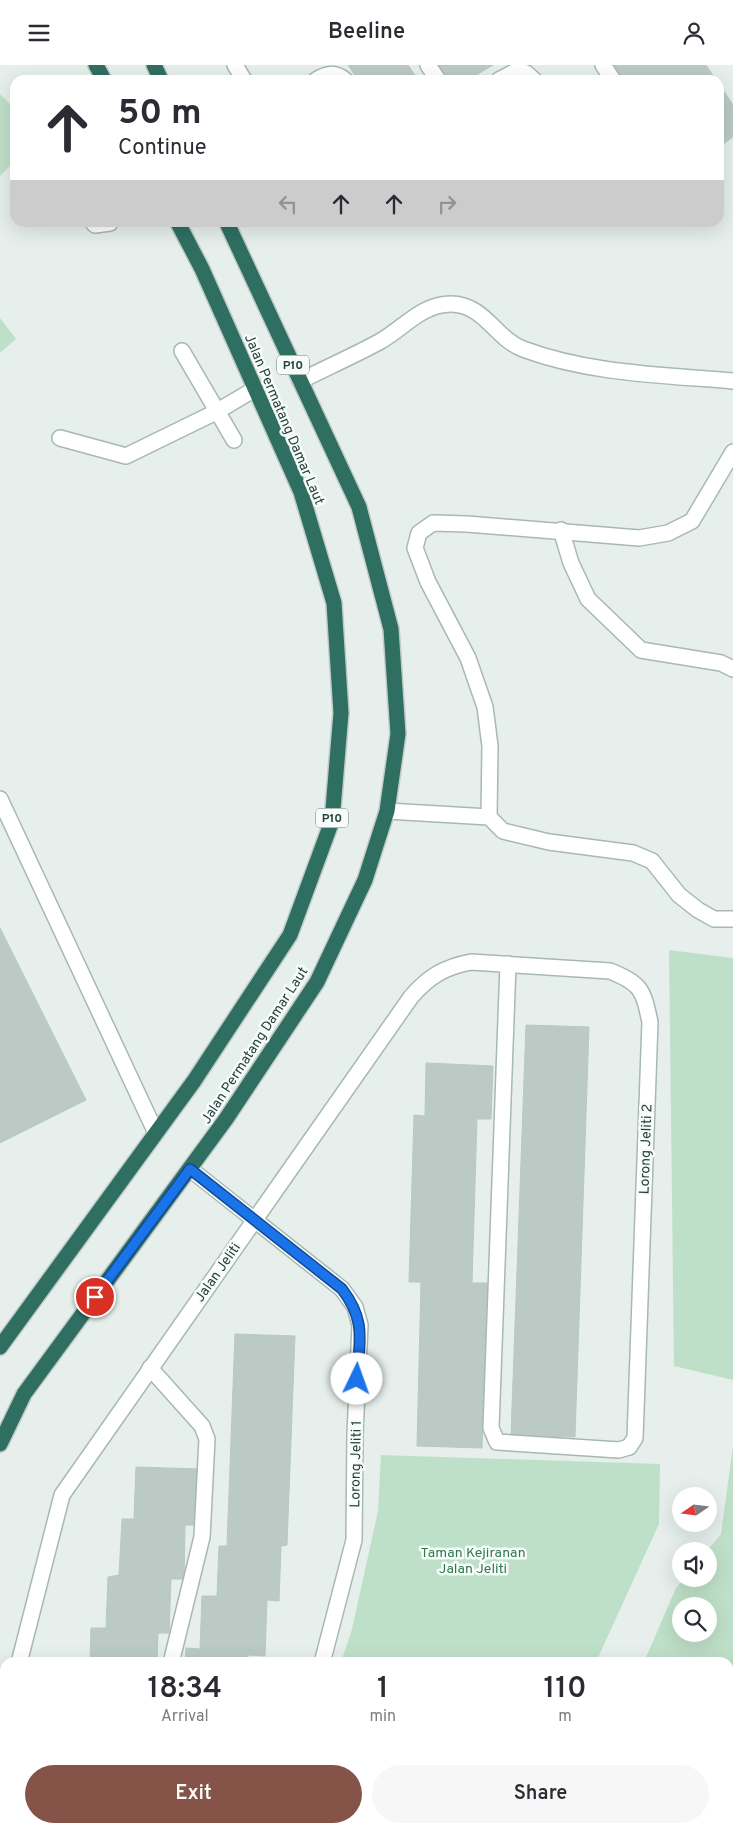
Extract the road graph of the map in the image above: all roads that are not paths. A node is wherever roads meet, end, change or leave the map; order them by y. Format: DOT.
graph roads {
  1 [pos="325,75"];
  2 [pos="338,75"];
  3 [pos="508,75"];
  4 [pos="528,75"];
  5 [pos="180,227"];
  6 [pos="229,227"];
  7 [pos="182,351"];
  8 [pos="300,381"];
  9 [pos="733,381"];
  10 [pos="256,389"];
  11 [pos="216,412"];
  12 [pos="60,438"];
  13 [pos="234,440"];
  14 [pos="733,451"];
  15 [pos="561,530"];
  16 [pos="733,669"];
  17 [pos="0,799"];
  18 [pos="387,811"];
  19 [pos="489,817"];
  20 [pos="733,919"];
  21 [pos="508,964"];
  22 [pos="156,1133"];
  23 [pos="190,1169"];
  24 [pos="254,1220"];
  25 [pos="0,1347"];
  26 [pos="150,1369"];
  27 [pos="0,1444"];
  28 [pos="21,1657"];
  29 [pos="172,1657"];
  30 [pos="324,1657"];
  1 -- 2 [label="street"];
  3 -- 4 [label="street"];
  5 -- 10 [label="highway, Jalan Permatang Damar Laut / P10"];
  6 -- 8 [label="highway, Jalan Permatang Damar Laut / P10"];
  7 -- 11 [label="street"];
  8 -- 9 [label="street"];
  8 -- 18 [label="highway, Jalan Permatang Damar Laut / P10"];
  10 -- 11 [label="street"];
  10 -- 22 [label="highway, Jalan Permatang Damar Laut / P10"];
  11 -- 12 [label="street"];
  11 -- 13 [label="street"];
  14 -- 15 [label="street"];
  15 -- 16 [label="street"];
  15 -- 19 [label="street"];
  17 -- 22 [label="street"];
  18 -- 19 [label="street"];
  18 -- 23 [label="highway, Jalan Permatang Damar Laut / P10"];
  19 -- 20 [label="street"];
  21 -- 21 [label="street, Lorong Jeliti 2"];
  21 -- 24 [label="street, Jalan Jeliti"];
  22 -- 25 [label="highway, Jalan Permatang Damar Laut / P10"];
  23 -- 24 [label="street, Lorong Jeliti 1"];
  23 -- 27 [label="highway, Jalan Permatang Damar Laut / P10"];
  24 -- 26 [label="street, Jalan Jeliti"];
  24 -- 30 [label="street, Lorong Jeliti 1"];
  26 -- 28 [label="street, Jalan Jeliti"];
  26 -- 29 [label="street"];
}
